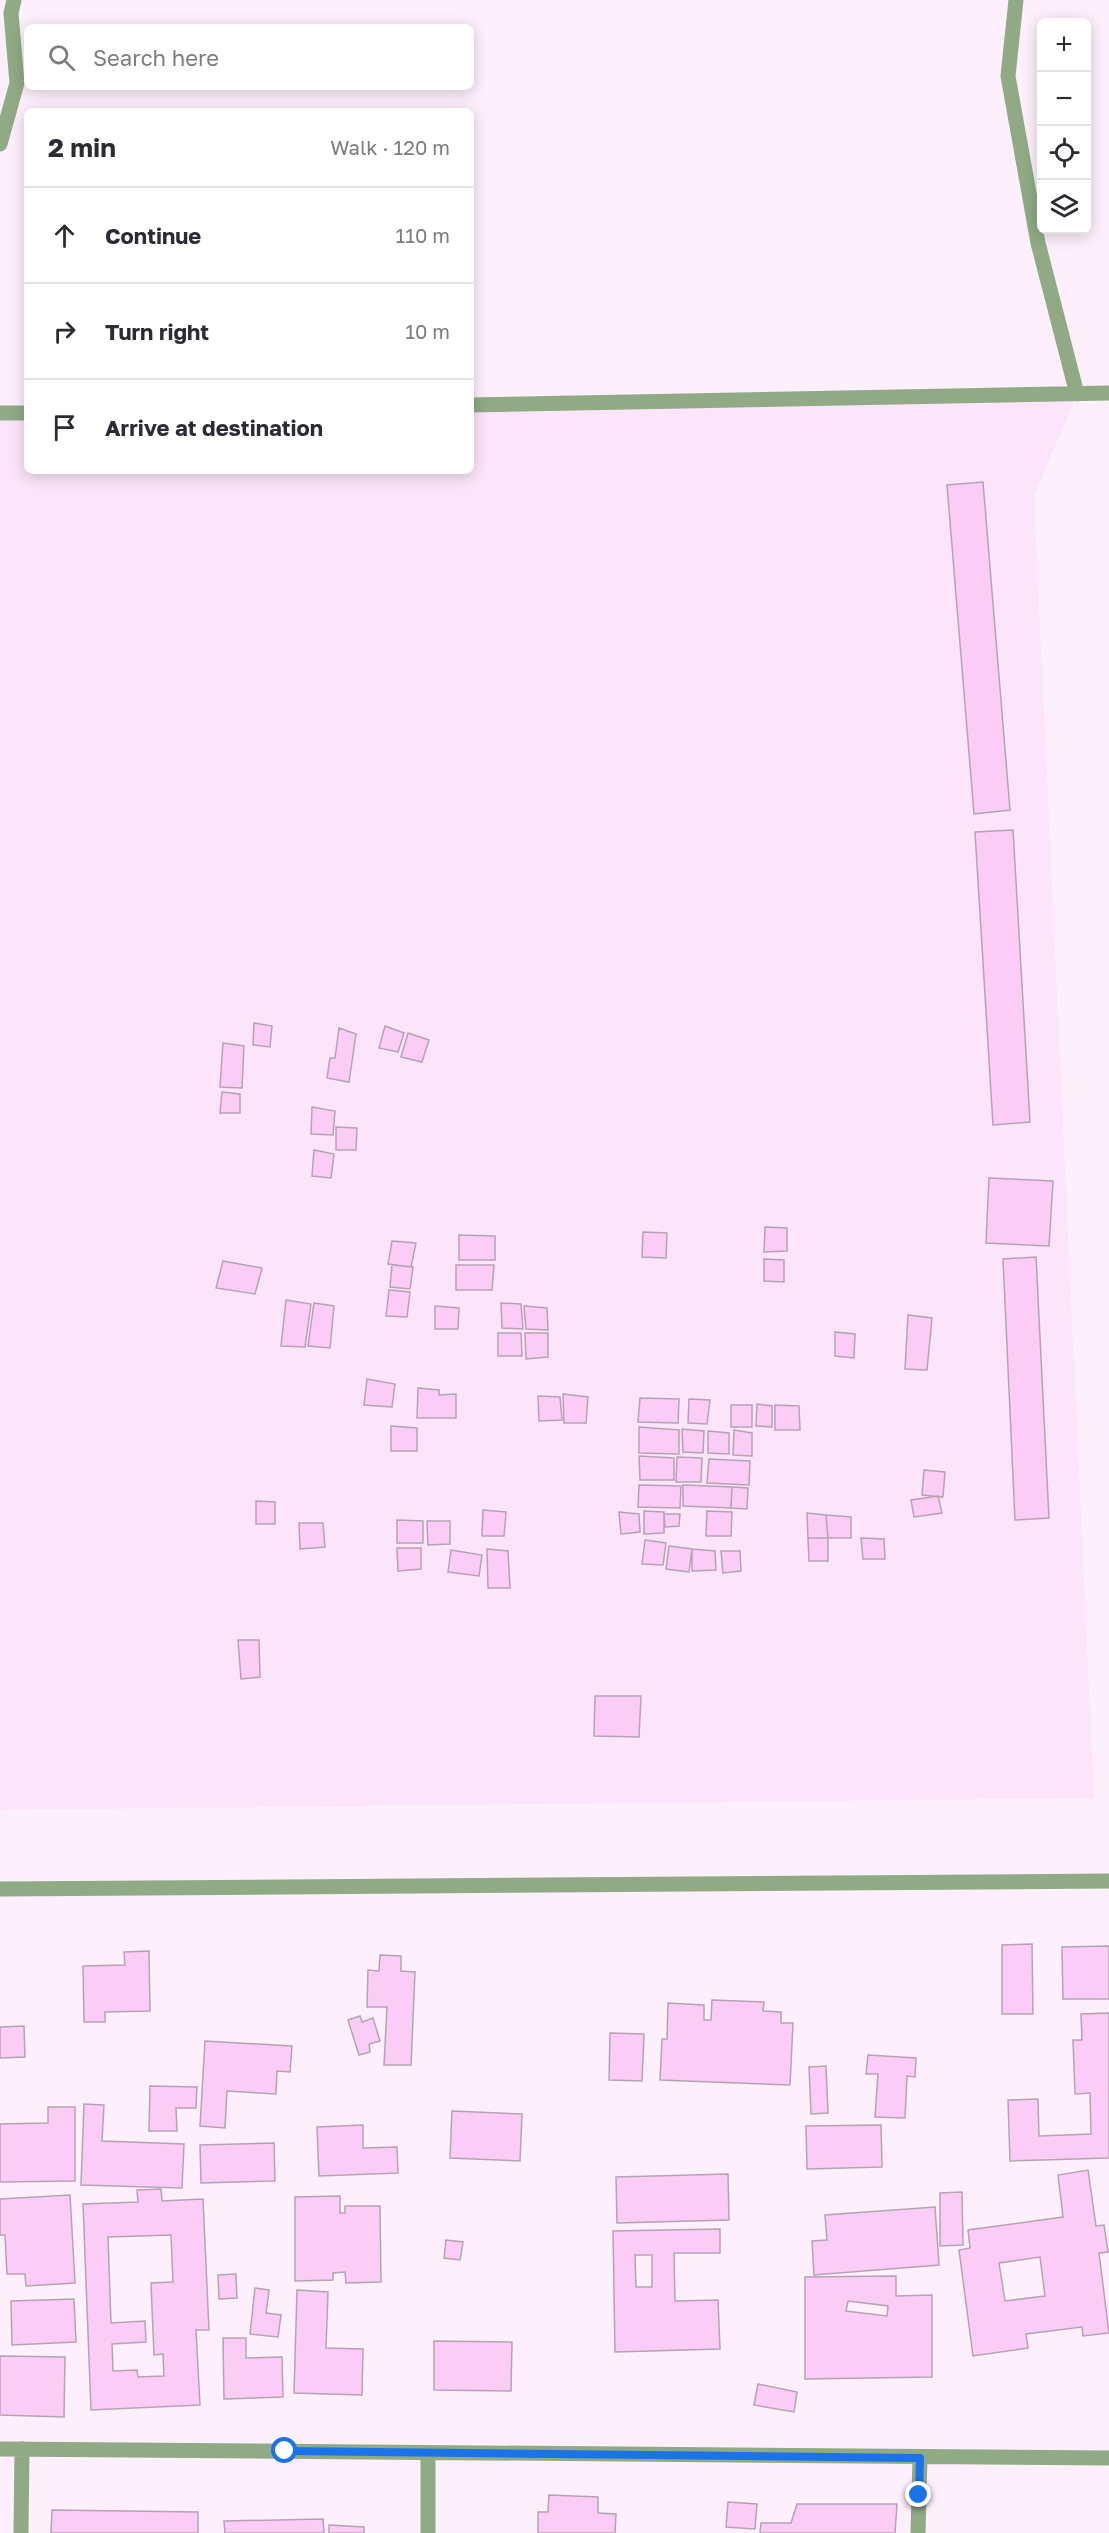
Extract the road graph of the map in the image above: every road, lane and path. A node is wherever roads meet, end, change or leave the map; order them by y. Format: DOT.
graph roads {
  1 [pos="14,0"];
  2 [pos="1016,0"];
  3 [pos="0,144"];
  4 [pos="1109,393"];
  5 [pos="1077,394"];
  6 [pos="474,405"];
  7 [pos="0,413"];
  8 [pos="24,413"];
  9 [pos="1109,1881"];
  10 [pos="0,1889"];
  11 [pos="0,2449"];
  12 [pos="22,2449"];
  13 [pos="429,2453"];
  14 [pos="920,2458"];
  15 [pos="1109,2458"];
  16 [pos="21,2533"];
  17 [pos="428,2533"];
  18 [pos="918,2533"];
  1 -- 3 [label="street"];
  2 -- 5 [label="street"];
  4 -- 5 [label="street"];
  5 -- 6 [label="street"];
  7 -- 8 [label="street"];
  9 -- 10 [label="street"];
  11 -- 12 [label="street"];
  12 -- 13 [label="street"];
  12 -- 16 [label="street"];
  13 -- 14 [label="street"];
  13 -- 17 [label="street"];
  14 -- 15 [label="street"];
  14 -- 18 [label="street"];
}
